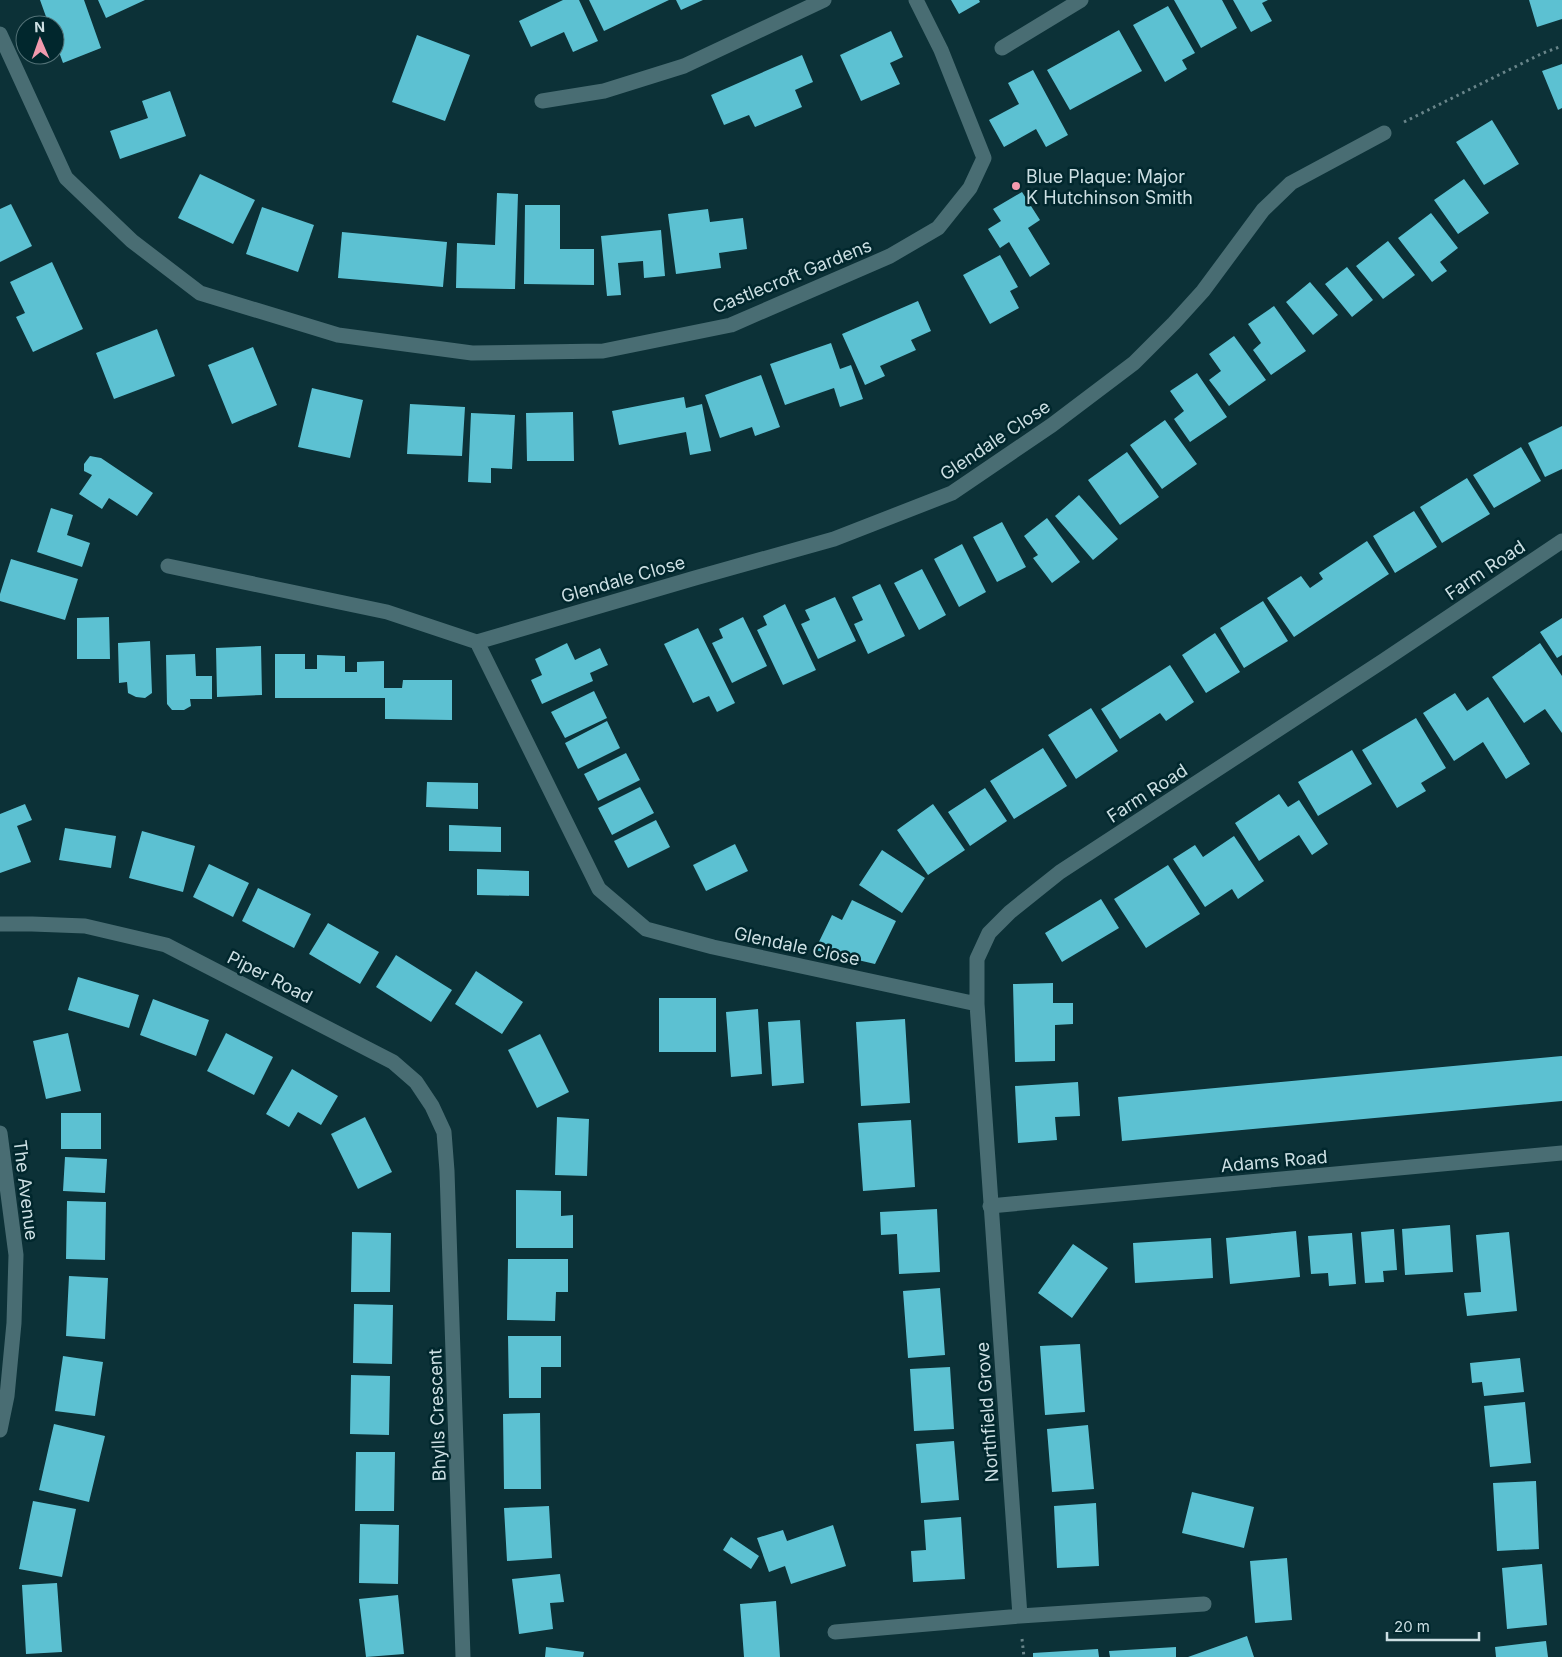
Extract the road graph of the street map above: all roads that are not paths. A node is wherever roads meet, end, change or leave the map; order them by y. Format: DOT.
graph roads {
  1 [pos="824,0"];
  2 [pos="916,0"];
  3 [pos="1081,0"];
  4 [pos="0,34"];
  5 [pos="1002,48"];
  6 [pos="542,101"];
  7 [pos="1384,133"];
  8 [pos="1562,541"];
  9 [pos="168,566"];
  10 [pos="477,642"];
  11 [pos="0,924"];
  12 [pos="976,1004"];
  13 [pos="0,1133"];
  14 [pos="1562,1153"];
  15 [pos="1562,1159"];
  16 [pos="447,1172"];
  17 [pos="990,1206"];
  18 [pos="0,1430"];
  19 [pos="1204,1604"];
  20 [pos="1020,1616"];
  21 [pos="836,1632"];
  22 [pos="464,1657"];
  1 -- 6 [label="street"];
  2 -- 4 [label="street, Castlecroft Gardens"];
  3 -- 5 [label="street"];
  7 -- 10 [label="street, Glendale Close"];
  8 -- 12 [label="street, Farm Road"];
  9 -- 10 [label="street"];
  10 -- 12 [label="street, Glendale Close"];
  11 -- 16 [label="street, Piper Road"];
  12 -- 17 [label="street, Farm Road"];
  13 -- 18 [label="street, The Avenue"];
  14 -- 15 [label="street"];
  14 -- 17 [label="street, Adams Road"];
  16 -- 22 [label="street, Bhylls Crescent"];
  17 -- 20 [label="street, Northfield Grove"];
  19 -- 20 [label="street"];
  20 -- 21 [label="street"];
}
